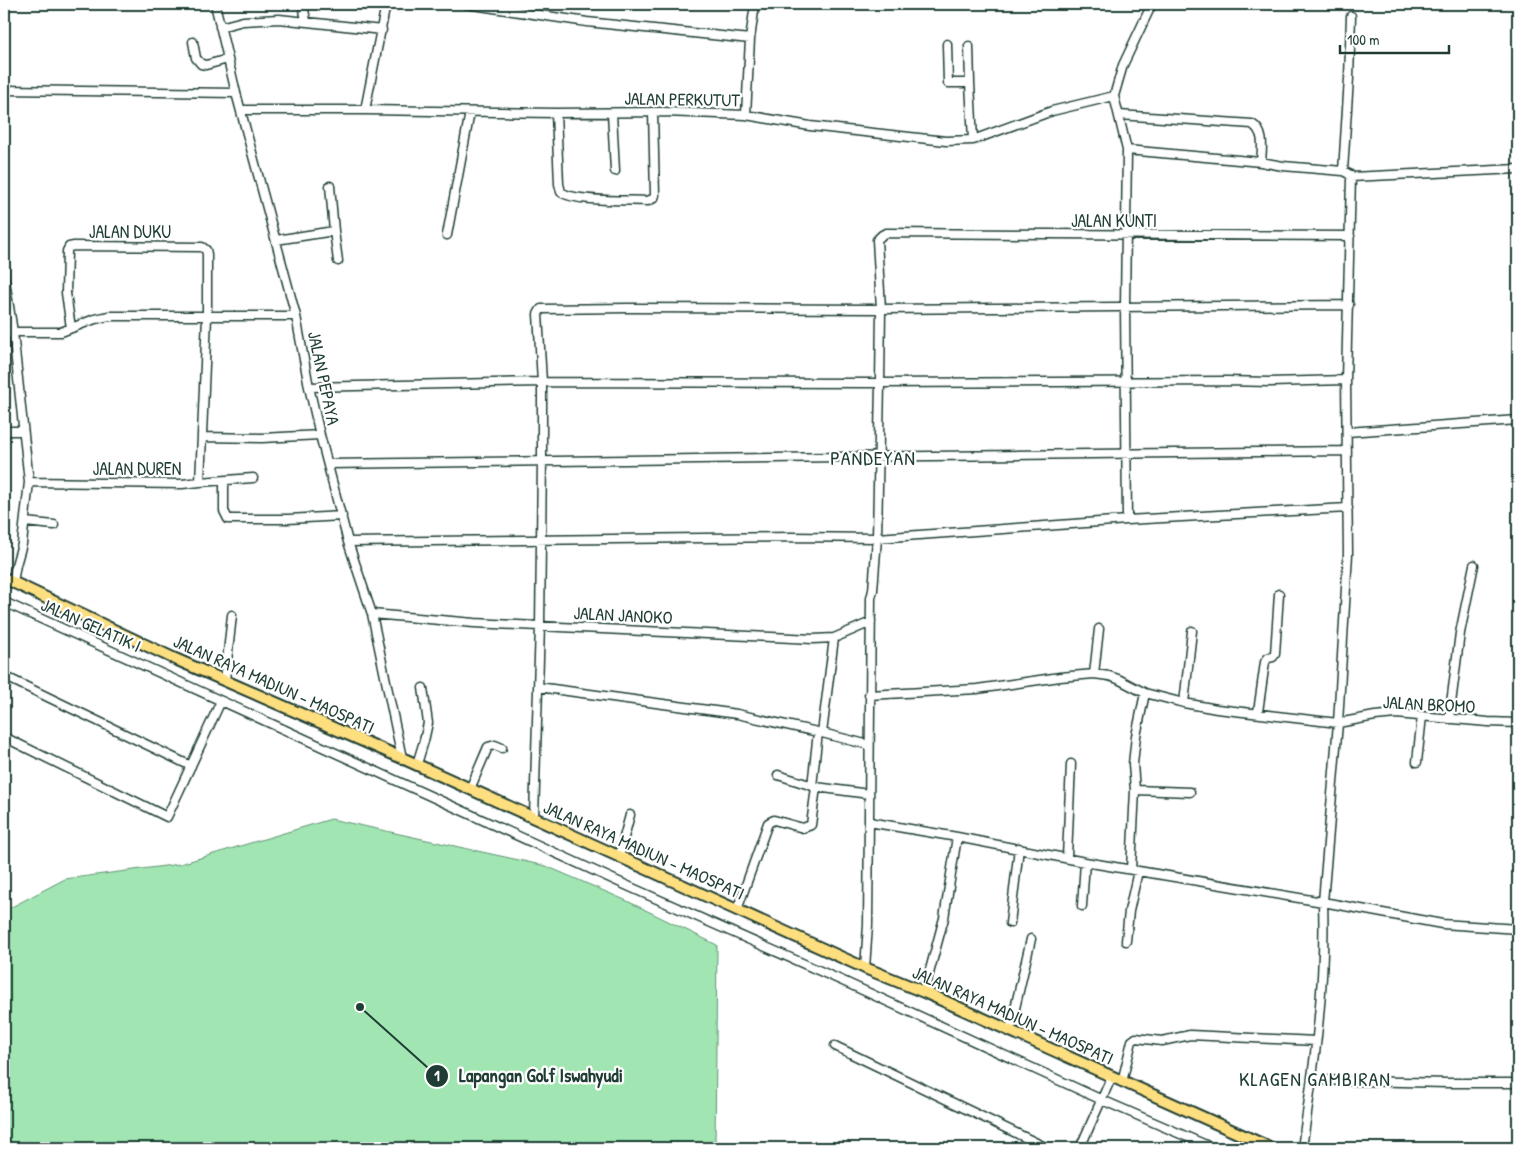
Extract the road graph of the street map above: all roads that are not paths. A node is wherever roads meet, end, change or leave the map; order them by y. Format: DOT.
graph roads {
  1 [pos="215,4"];
  2 [pos="303,4"];
  3 [pos="386,4"];
  4 [pos="466,4"];
  5 [pos="755,4"];
  6 [pos="1152,4"];
  7 [pos="1351,16"];
  8 [pos="306,21"];
  9 [pos="220,27"];
  10 [pos="382,30"];
  11 [pos="750,39"];
  12 [pos="193,42"];
  13 [pos="946,44"];
  14 [pos="969,46"];
  15 [pos="228,59"];
  16 [pos="970,83"];
  17 [pos="4,90"];
  18 [pos="236,93"];
  19 [pos="1114,96"];
  20 [pos="241,110"];
  21 [pos="365,110"];
  22 [pos="470,112"];
  23 [pos="652,112"];
  24 [pos="612,113"];
  25 [pos="556,114"];
  26 [pos="746,115"];
  27 [pos="1119,115"];
  28 [pos="973,140"];
  29 [pos="1127,150"];
  30 [pos="1261,162"];
  31 [pos="1518,169"];
  32 [pos="614,171"];
  33 [pos="1343,171"];
  34 [pos="1351,178"];
  35 [pos="330,186"];
  36 [pos="4,205"];
  37 [pos="334,231"];
  38 [pos="447,235"];
  39 [pos="1126,235"];
  40 [pos="1350,236"];
  41 [pos="276,240"];
  42 [pos="338,261"];
  43 [pos="1348,305"];
  44 [pos="1125,306"];
  45 [pos="881,309"];
  46 [pos="296,316"];
  47 [pos="207,317"];
  48 [pos="71,328"];
  49 [pos="4,332"];
  50 [pos="13,332"];
  51 [pos="1346,380"];
  52 [pos="1127,381"];
  53 [pos="542,382"];
  54 [pos="880,382"];
  55 [pos="309,387"];
  56 [pos="1518,420"];
  57 [pos="4,431"];
  58 [pos="23,431"];
  59 [pos="1347,432"];
  60 [pos="320,436"];
  61 [pos="202,437"];
  62 [pos="1347,451"];
  63 [pos="1126,455"];
  64 [pos="878,456"];
  65 [pos="542,460"];
  66 [pos="328,464"];
  67 [pos="253,478"];
  68 [pos="224,481"];
  69 [pos="29,482"];
  70 [pos="200,482"];
  71 [pos="1348,508"];
  72 [pos="342,516"];
  73 [pos="1127,520"];
  74 [pos="25,522"];
  75 [pos="54,525"];
  76 [pos="877,538"];
  77 [pos="541,540"];
  78 [pos="348,542"];
  79 [pos="1474,565"];
  80 [pos="9,580"];
  81 [pos="1279,594"];
  82 [pos="4,602"];
  83 [pos="372,614"];
  84 [pos="232,615"];
  85 [pos="870,622"];
  86 [pos="540,626"];
  87 [pos="1099,630"];
  88 [pos="1192,631"];
  89 [pos="834,638"];
  90 [pos="1094,674"];
  91 [pos="4,676"];
  92 [pos="225,680"];
  93 [pos="538,687"];
  94 [pos="423,688"];
  95 [pos="1145,693"];
  96 [pos="870,695"];
  97 [pos="221,701"];
  98 [pos="1184,702"];
  99 [pos="1258,712"];
  100 [pos="1422,716"];
  101 [pos="1449,719"];
  102 [pos="1338,723"];
  103 [pos="1518,723"];
  104 [pos="820,732"];
  105 [pos="4,737"];
  106 [pos="870,745"];
  107 [pos="502,748"];
  108 [pos="402,758"];
  109 [pos="1417,762"];
  110 [pos="417,764"];
  111 [pos="1071,764"];
  112 [pos="190,766"];
  113 [pos="778,775"];
  114 [pos="814,787"];
  115 [pos="470,788"];
  116 [pos="1135,790"];
  117 [pos="1190,792"];
  118 [pos="869,794"];
  119 [pos="630,815"];
  120 [pos="534,817"];
  121 [pos="869,822"];
  122 [pos="957,837"];
  123 [pos="1019,848"];
  124 [pos="619,856"];
  125 [pos="1067,857"];
  126 [pos="1084,862"];
  127 [pos="1134,870"];
  128 [pos="1323,902"];
  129 [pos="1082,906"];
  130 [pos="737,910"];
  131 [pos="1010,923"];
  132 [pos="1518,929"];
  133 [pos="1032,939"];
  134 [pos="1126,941"];
  135 [pos="865,968"];
  136 [pos="924,992"];
  137 [pos="1010,1030"];
  138 [pos="1316,1040"];
  139 [pos="835,1046"];
  140 [pos="1112,1076"];
  141 [pos="1312,1080"];
  142 [pos="1122,1082"];
  143 [pos="1518,1083"];
  144 [pos="1102,1100"];
  145 [pos="1198,1145"];
  146 [pos="1047,1148"];
  147 [pos="1080,1148"];
  148 [pos="1213,1148"];
  149 [pos="1271,1148"];
  150 [pos="1302,1148"];
  1 -- 9 [label="street, JALAN PEPAYA"];
  2 -- 8 [label="street"];
  3 -- 10 [label="street"];
  4 -- 11 [label="street"];
  5 -- 11 [label="street"];
  6 -- 19 [label="street"];
  7 -- 33 [label="street"];
  8 -- 9 [label="street"];
  8 -- 10 [label="street"];
  9 -- 15 [label="street, JALAN PEPAYA"];
  10 -- 21 [label="street"];
  11 -- 26 [label="street"];
  12 -- 15 [label="street"];
  13 -- 16 [label="street"];
  14 -- 16 [label="street"];
  15 -- 18 [label="street, JALAN PEPAYA"];
  16 -- 28 [label="street"];
  17 -- 18 [label="street"];
  18 -- 20 [label="street, JALAN PEPAYA"];
  19 -- 27 [label="street"];
  19 -- 28 [label="street, JALAN PERKUTUT"];
  20 -- 21 [label="street, JALAN PERKUTUT"];
  20 -- 41 [label="street, JALAN PEPAYA"];
  21 -- 22 [label="street, JALAN PERKUTUT"];
  22 -- 25 [label="street, JALAN PERKUTUT"];
  22 -- 38 [label="street"];
  23 -- 24 [label="street, JALAN PERKUTUT"];
  23 -- 25 [label="street"];
  23 -- 26 [label="street, JALAN PERKUTUT"];
  24 -- 25 [label="street, JALAN PERKUTUT"];
  24 -- 32 [label="street"];
  26 -- 28 [label="street, JALAN PERKUTUT"];
  27 -- 29 [label="street"];
  27 -- 30 [label="street"];
  29 -- 30 [label="street"];
  29 -- 39 [label="street"];
  30 -- 33 [label="street"];
  31 -- 34 [label="street"];
  33 -- 34 [label="street"];
  34 -- 40 [label="street"];
  35 -- 37 [label="street"];
  36 -- 50 [label="street"];
  37 -- 41 [label="street"];
  37 -- 42 [label="street"];
  39 -- 40 [label="street, JALAN KUNTI"];
  39 -- 44 [label="street"];
  39 -- 45 [label="street, JALAN KUNTI"];
  40 -- 43 [label="street"];
  41 -- 46 [label="street, JALAN PEPAYA"];
  43 -- 44 [label="street"];
  43 -- 51 [label="street"];
  44 -- 45 [label="street"];
  44 -- 52 [label="street"];
  45 -- 53 [label="street"];
  45 -- 54 [label="street"];
  46 -- 47 [label="street"];
  46 -- 55 [label="street, JALAN PEPAYA"];
  47 -- 48 [label="street"];
  47 -- 48 [label="street, JALAN DUKU"];
  47 -- 61 [label="street, JALAN DUREN"];
  48 -- 50 [label="street"];
  49 -- 50 [label="street"];
  50 -- 58 [label="street"];
  51 -- 52 [label="street"];
  51 -- 59 [label="street"];
  52 -- 54 [label="street"];
  52 -- 63 [label="street"];
  53 -- 54 [label="street"];
  53 -- 55 [label="street"];
  53 -- 65 [label="street"];
  54 -- 64 [label="street"];
  55 -- 60 [label="street, JALAN PEPAYA"];
  56 -- 59 [label="street"];
  57 -- 58 [label="street"];
  58 -- 69 [label="street"];
  59 -- 62 [label="street"];
  60 -- 61 [label="street"];
  60 -- 66 [label="street, JALAN PEPAYA"];
  61 -- 70 [label="street, JALAN DUREN"];
  62 -- 63 [label="street"];
  62 -- 71 [label="street"];
  63 -- 64 [label="street"];
  63 -- 73 [label="street"];
  64 -- 65 [label="street"];
  64 -- 76 [label="street"];
  65 -- 66 [label="street"];
  65 -- 77 [label="street"];
  66 -- 72 [label="street, JALAN PEPAYA"];
  67 -- 68 [label="street"];
  68 -- 70 [label="street"];
  68 -- 72 [label="street"];
  69 -- 70 [label="street, JALAN DUREN"];
  69 -- 74 [label="street"];
  71 -- 73 [label="street"];
  71 -- 102 [label="street"];
  72 -- 78 [label="street, JALAN PEPAYA"];
  73 -- 76 [label="street"];
  74 -- 75 [label="street"];
  74 -- 80 [label="street"];
  76 -- 77 [label="street"];
  76 -- 85 [label="street"];
  77 -- 78 [label="street"];
  77 -- 86 [label="street"];
  78 -- 83 [label="street, JALAN PEPAYA"];
  79 -- 101 [label="street"];
  80 -- 92 [label="highway, JALAN RAYA MADIUN - MAOSPATI"];
  81 -- 99 [label="street"];
  82 -- 97 [label="street, JALAN GELATIK I"];
  83 -- 86 [label="street, JALAN JANOKO"];
  83 -- 108 [label="street, JALAN PEPAYA"];
  84 -- 92 [label="street"];
  85 -- 89 [label="street, JALAN JANOKO"];
  85 -- 96 [label="street"];
  86 -- 89 [label="street, JALAN JANOKO"];
  86 -- 93 [label="street"];
  87 -- 90 [label="street"];
  88 -- 98 [label="street"];
  89 -- 104 [label="street"];
  90 -- 95 [label="street, JALAN BROMO"];
  90 -- 96 [label="street, JALAN BROMO"];
  91 -- 112 [label="street"];
  92 -- 108 [label="highway, JALAN RAYA MADIUN - MAOSPATI"];
  93 -- 104 [label="street"];
  93 -- 120 [label="street"];
  94 -- 110 [label="street"];
  95 -- 98 [label="street, JALAN BROMO"];
  95 -- 116 [label="street"];
  96 -- 106 [label="street"];
  97 -- 112 [label="street"];
  97 -- 144 [label="street, JALAN GELATIK I"];
  98 -- 99 [label="street, JALAN BROMO"];
  99 -- 102 [label="street, JALAN BROMO"];
  100 -- 101 [label="street, JALAN BROMO"];
  100 -- 102 [label="street, JALAN BROMO"];
  100 -- 109 [label="street"];
  101 -- 103 [label="street, JALAN BROMO"];
  102 -- 128 [label="street"];
  104 -- 106 [label="street"];
  104 -- 114 [label="street"];
  105 -- 112 [label="street"];
  106 -- 118 [label="street"];
  107 -- 115 [label="street"];
  108 -- 110 [label="highway, JALAN RAYA MADIUN - MAOSPATI"];
  110 -- 115 [label="highway, JALAN RAYA MADIUN - MAOSPATI"];
  111 -- 125 [label="street"];
  113 -- 114 [label="street"];
  114 -- 118 [label="street"];
  114 -- 130 [label="street"];
  115 -- 120 [label="highway, JALAN RAYA MADIUN - MAOSPATI"];
  116 -- 117 [label="street"];
  116 -- 127 [label="street"];
  118 -- 121 [label="street"];
  119 -- 124 [label="street"];
  120 -- 124 [label="highway, JALAN RAYA MADIUN - MAOSPATI"];
  121 -- 122 [label="street"];
  121 -- 135 [label="street"];
  122 -- 123 [label="street"];
  122 -- 136 [label="street"];
  123 -- 125 [label="street"];
  123 -- 131 [label="street"];
  124 -- 130 [label="highway, JALAN RAYA MADIUN - MAOSPATI"];
  125 -- 126 [label="street"];
  126 -- 127 [label="street"];
  126 -- 129 [label="street"];
  127 -- 128 [label="street"];
  127 -- 134 [label="street"];
  128 -- 132 [label="street"];
  128 -- 138 [label="street"];
  130 -- 135 [label="highway, JALAN RAYA MADIUN - MAOSPATI"];
  133 -- 137 [label="street"];
  135 -- 136 [label="highway, JALAN RAYA MADIUN - MAOSPATI"];
  136 -- 137 [label="highway, JALAN RAYA MADIUN - MAOSPATI"];
  137 -- 140 [label="highway, JALAN RAYA MADIUN - MAOSPATI"];
  138 -- 141 [label="street"];
  138 -- 142 [label="street"];
  139 -- 146 [label="street"];
  140 -- 142 [label="highway, JALAN RAYA MADIUN - MAOSPATI"];
  140 -- 144 [label="street"];
  141 -- 143 [label="street"];
  141 -- 150 [label="street"];
  142 -- 149 [label="highway, JALAN RAYA MADIUN - MAOSPATI"];
  144 -- 145 [label="street, JALAN GELATIK I"];
  144 -- 147 [label="street"];
  145 -- 148 [label="street, JALAN GELATIK I"];
}
